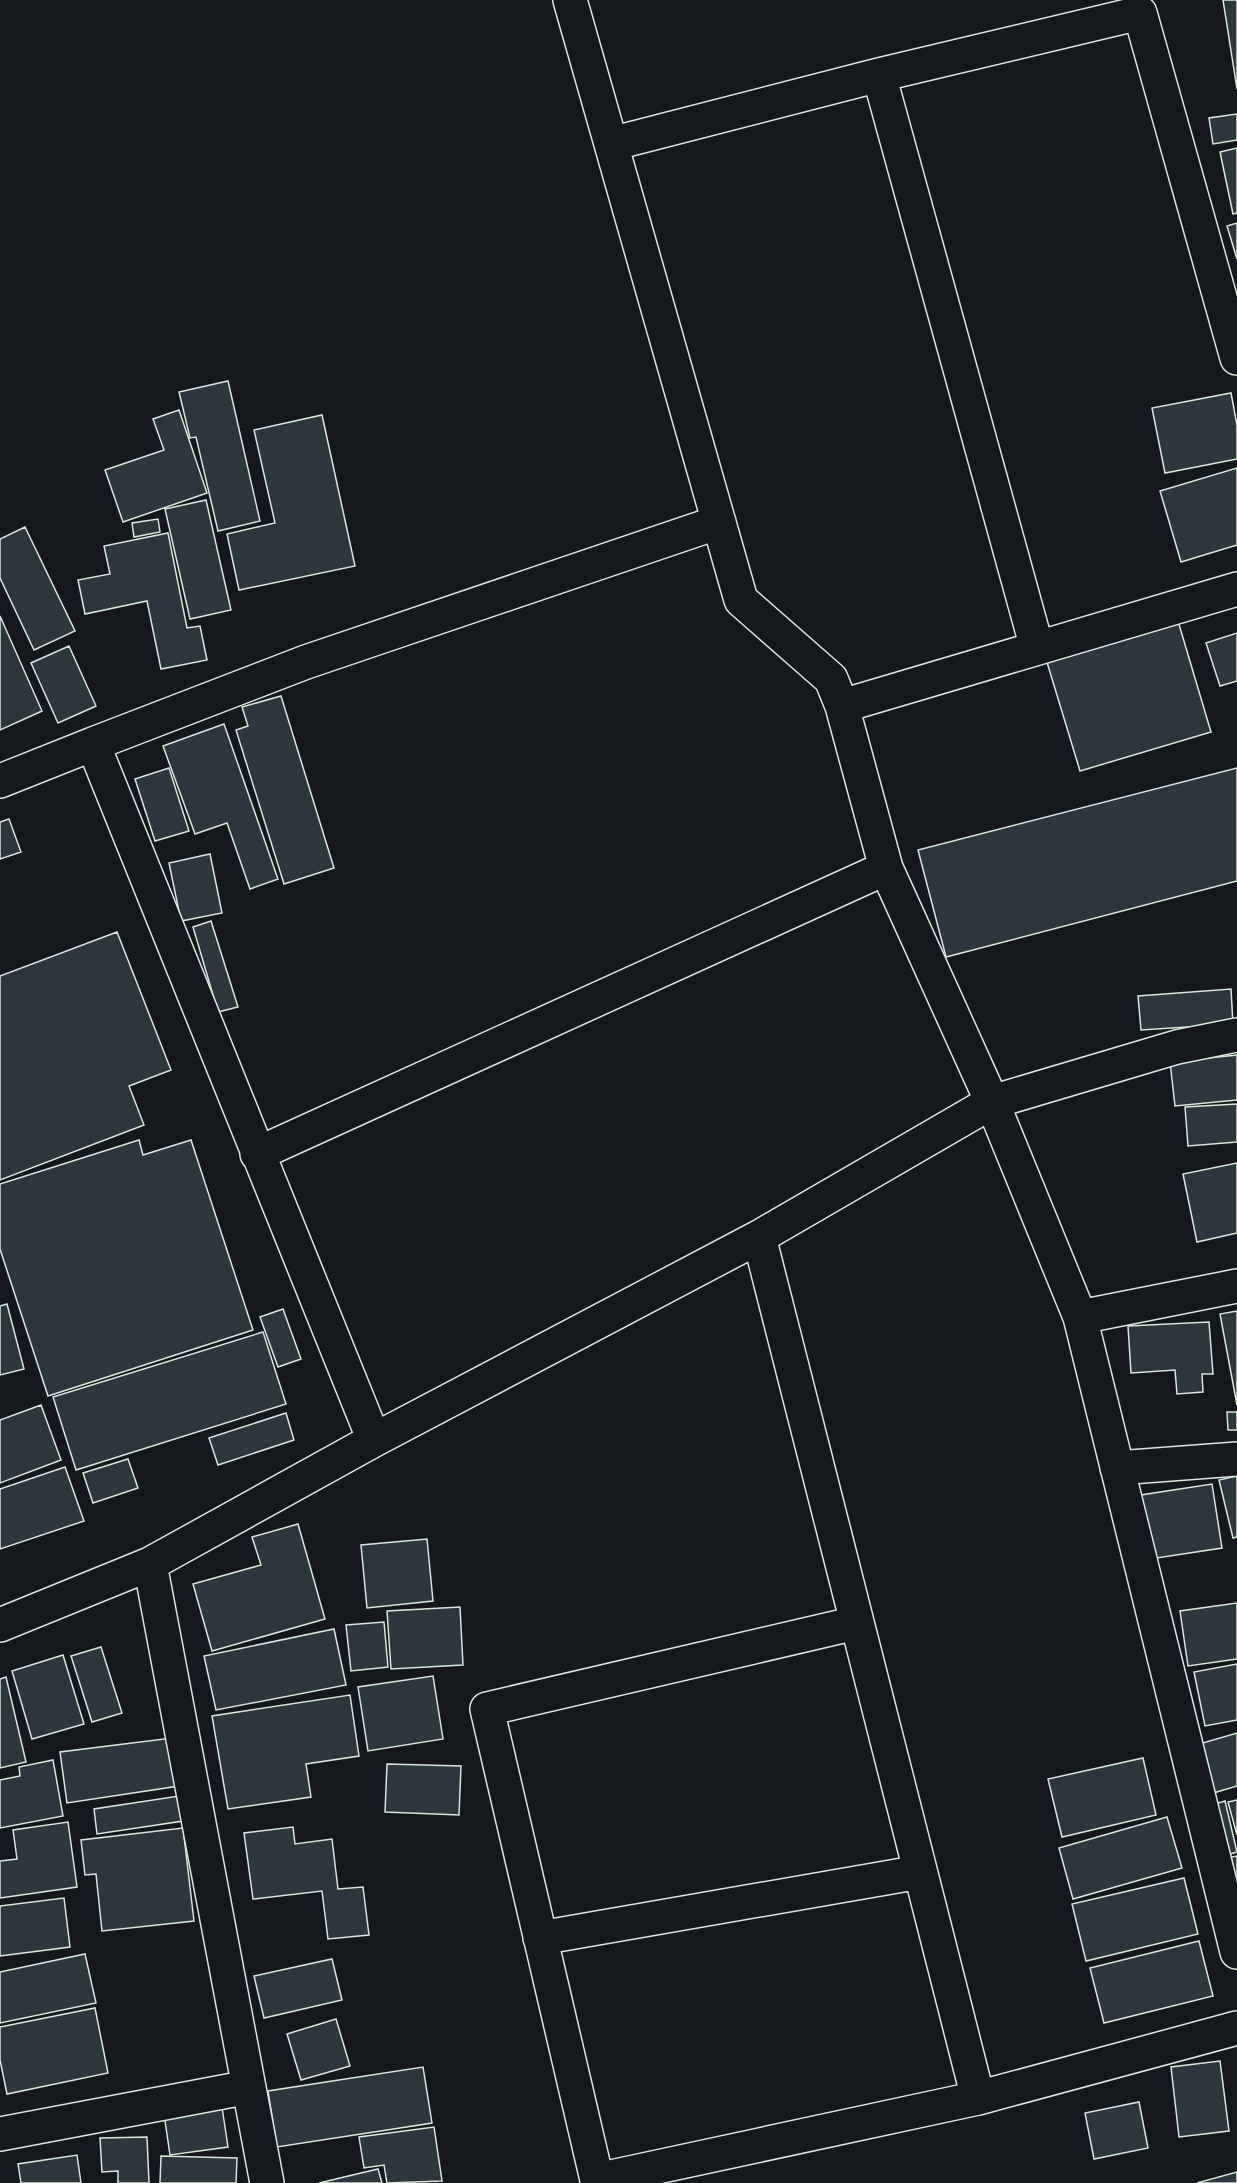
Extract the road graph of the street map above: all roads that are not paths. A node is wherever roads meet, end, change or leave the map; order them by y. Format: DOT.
graph roads {
  1 [pos="570,0"];
  2 [pos="879,75"];
  3 [pos="611,144"];
  4 [pos="1237,358"];
  5 [pos="720,522"];
  6 [pos="1237,589"];
  7 [pos="1036,648"];
  8 [pos="842,706"];
  9 [pos="93,744"];
  10 [pos="0,781"];
  11 [pos="886,868"];
  12 [pos="1237,1035"];
  13 [pos="992,1102"];
  14 [pos="257,1154"];
  15 [pos="759,1237"];
  16 [pos="1237,1286"];
  17 [pos="1080,1317"];
  18 [pos="374,1440"];
  19 [pos="1237,1459"];
  20 [pos="1117,1468"];
  21 [pos="150,1564"];
  22 [pos="856,1623"];
  23 [pos="0,1625"];
  24 [pos="920,1872"];
  25 [pos="540,1938"];
  26 [pos="1237,1952"];
  27 [pos="1237,2028"];
  28 [pos="249,2087"];
  29 [pos="978,2098"];
  30 [pos="0,2134"];
  31 [pos="597,2182"];
  32 [pos="267,2183"];
  1 -- 3 [label="street"];
  2 -- 3 [label="street"];
  2 -- 4 [label="street"];
  2 -- 7 [label="street"];
  3 -- 5 [label="street"];
  5 -- 8 [label="street"];
  5 -- 9 [label="street"];
  6 -- 7 [label="street"];
  7 -- 8 [label="street"];
  8 -- 11 [label="street"];
  9 -- 10 [label="street"];
  9 -- 14 [label="street"];
  11 -- 13 [label="street"];
  11 -- 14 [label="street"];
  12 -- 13 [label="street"];
  13 -- 15 [label="street"];
  13 -- 17 [label="street"];
  14 -- 18 [label="street"];
  15 -- 18 [label="street"];
  15 -- 22 [label="street"];
  16 -- 17 [label="street"];
  17 -- 20 [label="street"];
  18 -- 21 [label="street"];
  19 -- 20 [label="street"];
  20 -- 26 [label="street"];
  21 -- 23 [label="street"];
  21 -- 28 [label="street"];
  22 -- 24 [label="street"];
  22 -- 25 [label="street"];
  24 -- 25 [label="street"];
  24 -- 29 [label="street"];
  25 -- 31 [label="street"];
  27 -- 29 [label="street"];
  28 -- 30 [label="street"];
  28 -- 32 [label="street"];
  29 -- 31 [label="street"];
}
